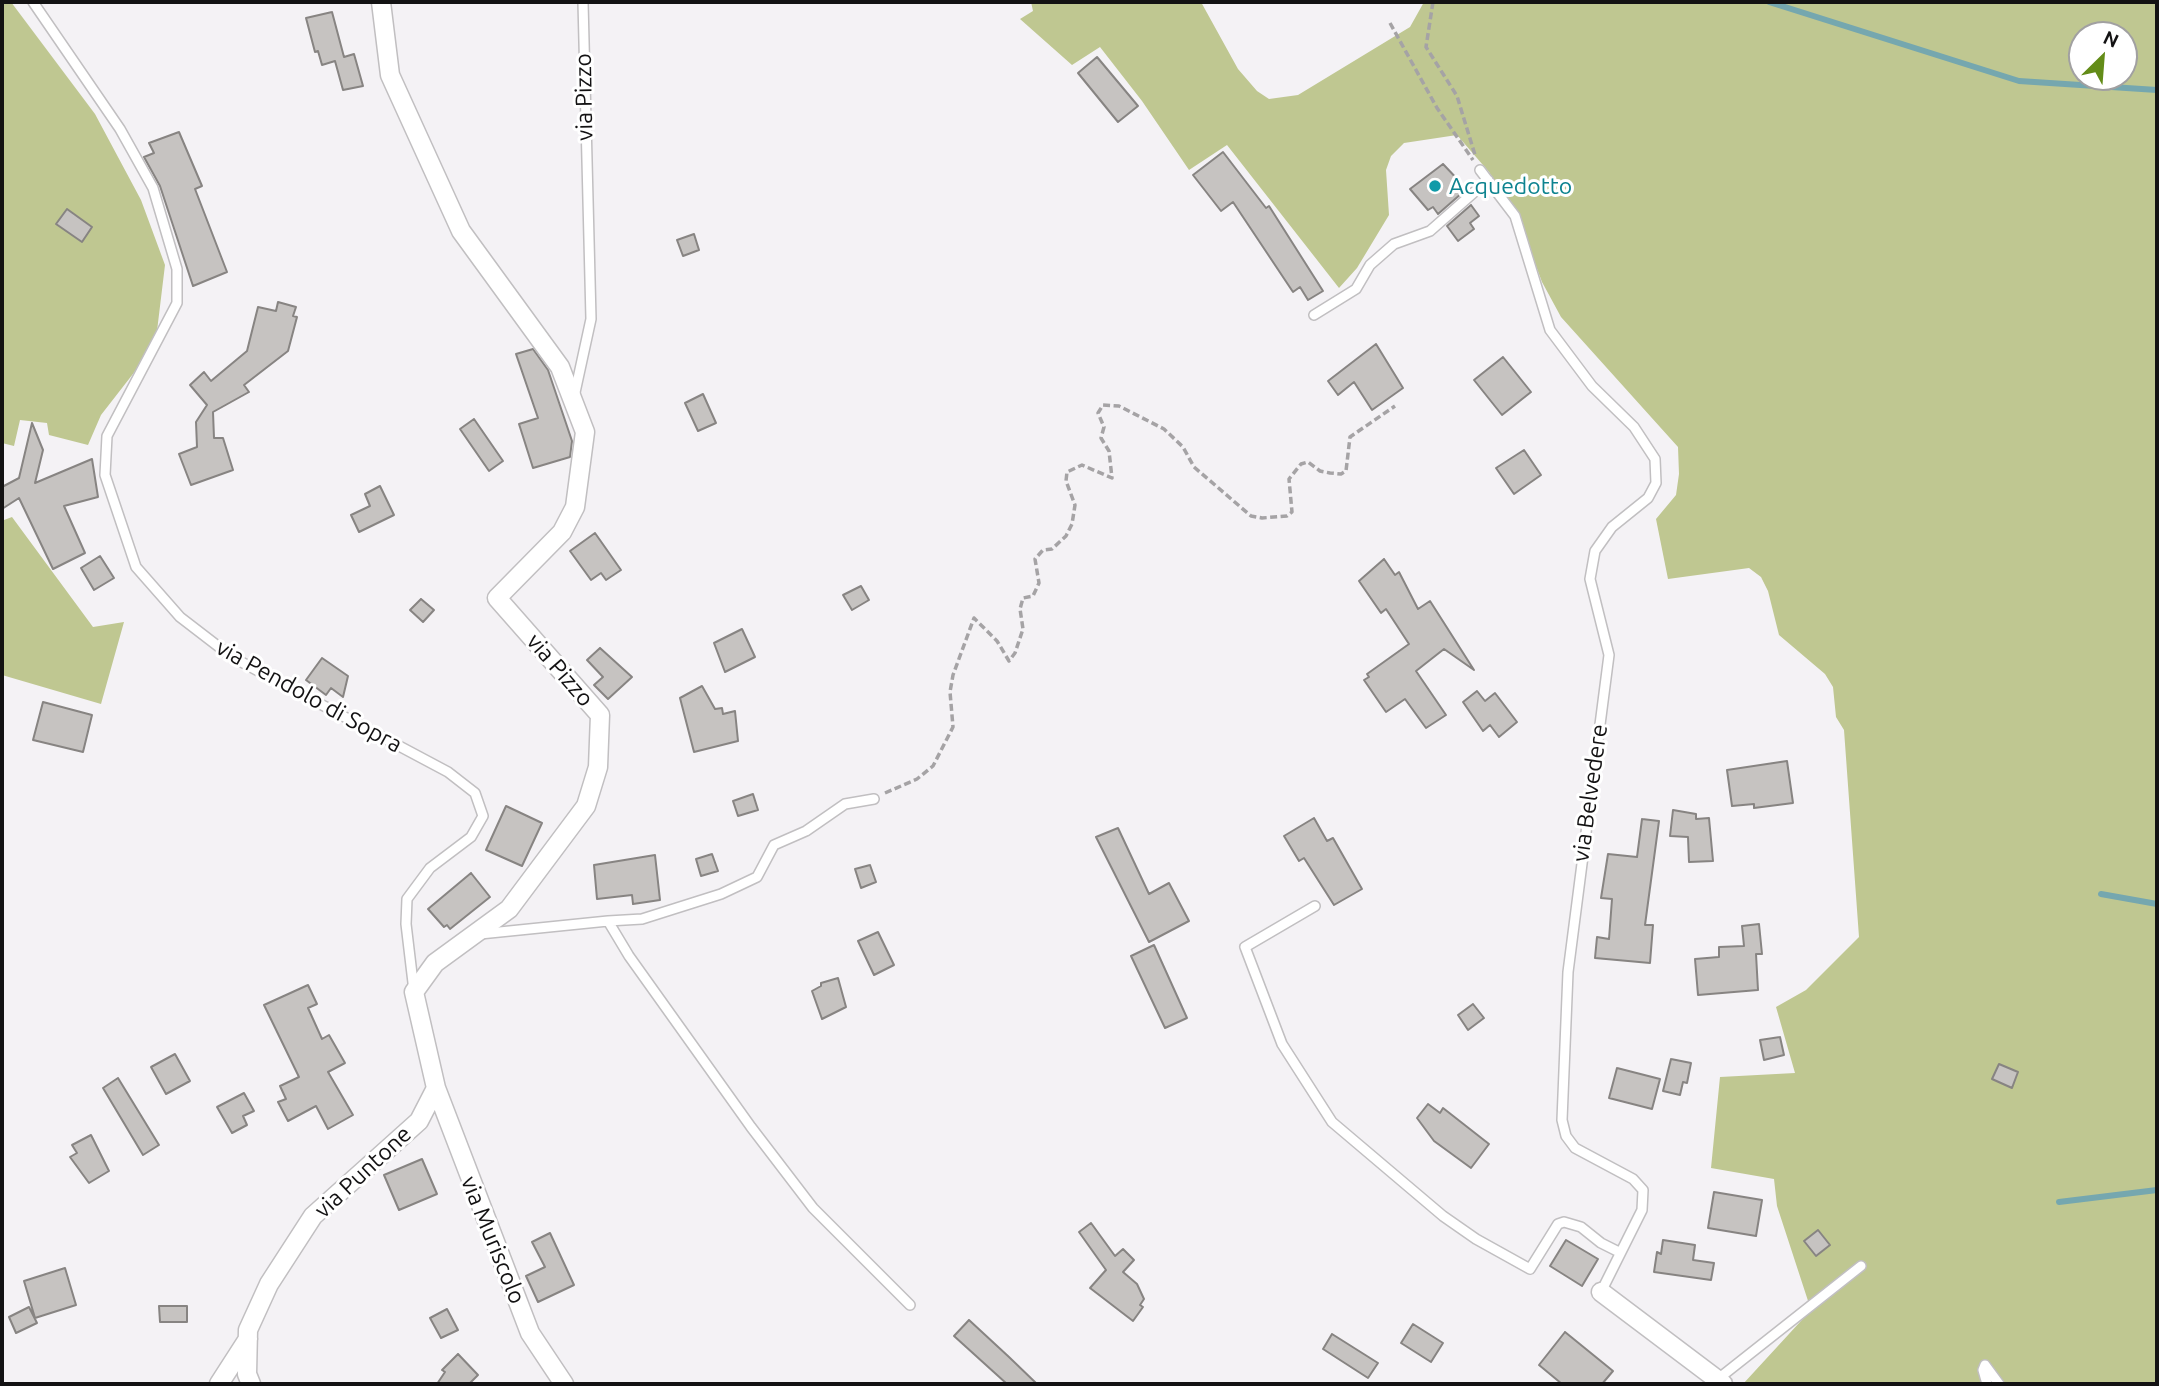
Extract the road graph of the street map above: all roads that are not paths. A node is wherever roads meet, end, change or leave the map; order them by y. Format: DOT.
graph roads {
  1 [pos="33,2"];
  2 [pos="381,2"];
  3 [pos="583,2"];
  4 [pos="1480,170"];
  5 [pos="1488,180"];
  6 [pos="1314,315"];
  7 [pos="573,401"];
  8 [pos="874,799"];
  9 [pos="1315,906"];
  10 [pos="608,921"];
  11 [pos="471,935"];
  12 [pos="414,992"];
  13 [pos="436,1088"];
  14 [pos="1619,1252"];
  15 [pos="1861,1266"];
  16 [pos="1601,1292"];
  17 [pos="910,1305"];
  18 [pos="248,1339"];
  19 [pos="1721,1382"];
  20 [pos="219,1384"];
  21 [pos="251,1384"];
  22 [pos="564,1384"];
  23 [pos="1987,1384"];
  24 [pos="1999,1384"];
  1 -- 12 [label="lane, via Pendolo di Sopra"];
  2 -- 7 [label="street, via Pizzo"];
  3 -- 7 [label="lane, via Pizzo"];
  4 -- 5 [label="lane, via Belvedere"];
  5 -- 6 [label="lane"];
  5 -- 14 [label="lane, via Belvedere"];
  7 -- 11 [label="street, via Pizzo"];
  8 -- 10 [label="lane"];
  9 -- 14 [label="lane"];
  10 -- 11 [label="lane"];
  10 -- 17 [label="lane"];
  11 -- 12 [label="street, via Pizzo"];
  12 -- 13 [label="street"];
  13 -- 18 [label="street, via Puntone"];
  13 -- 22 [label="street, via Muriscolo"];
  14 -- 16 [label="lane, via Belvedere"];
  15 -- 19 [label="lane"];
  16 -- 19 [label="street, via Belvedere"];
  18 -- 20 [label="street"];
  18 -- 21 [label="street, via Puntone"];
  23 -- 24 [label="lane"];
}
